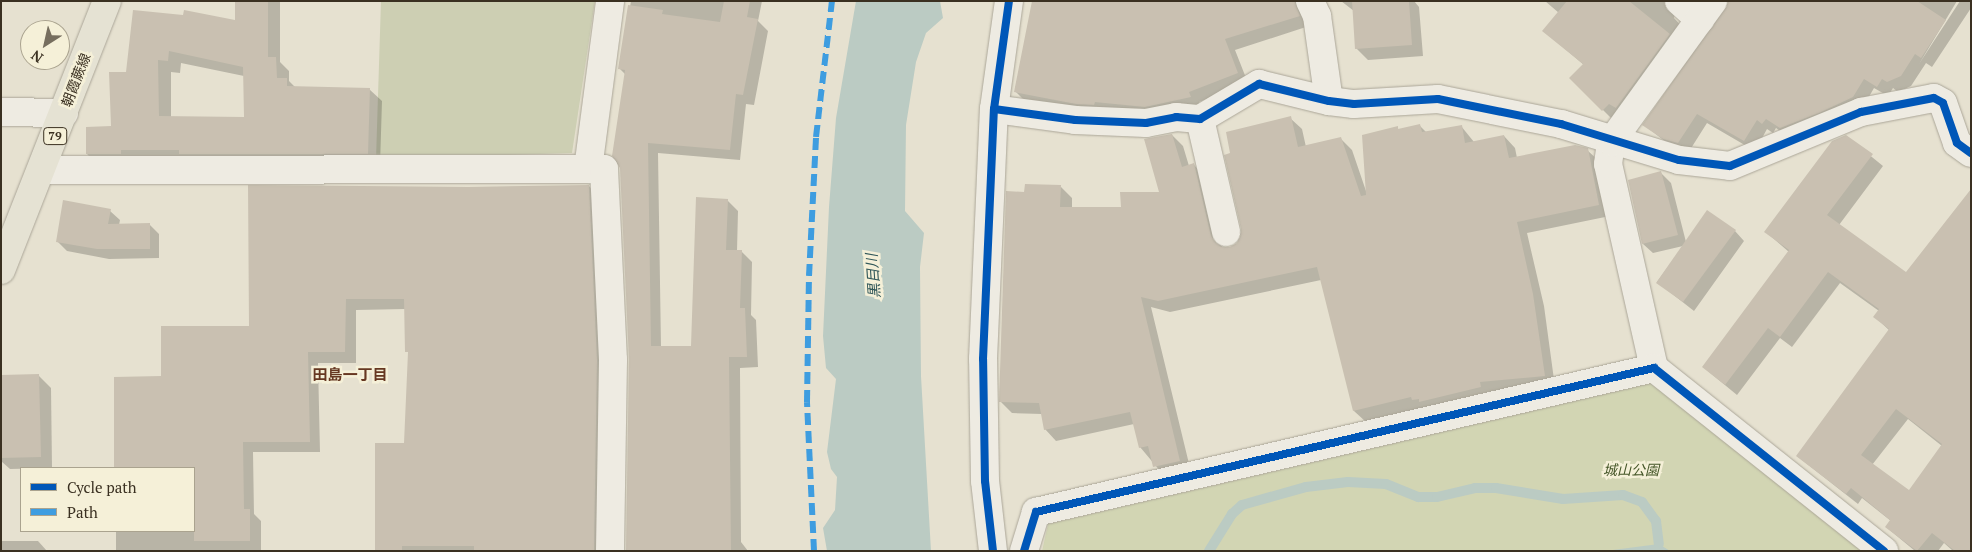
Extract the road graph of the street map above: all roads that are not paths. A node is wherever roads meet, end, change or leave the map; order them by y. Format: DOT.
graph roads {
  1 [pos="107,1"];
  2 [pos="610,1"];
  3 [pos="1009,1"];
  4 [pos="1310,1"];
  5 [pos="1679,1"];
  6 [pos="1707,10"];
  7 [pos="1329,101"];
  8 [pos="994,109"];
  9 [pos="1,112"];
  10 [pos="64,114"];
  11 [pos="1200,119"];
  12 [pos="1611,142"];
  13 [pos="1971,153"];
  14 [pos="588,169"];
  15 [pos="42,170"];
  16 [pos="1226,232"];
  17 [pos="1,270"];
  18 [pos="1654,368"];
  19 [pos="610,551"];
  20 [pos="993,551"];
  21 [pos="1024,551"];
  22 [pos="1884,551"];
  1 -- 10 [label="main road, 朝霞蕨線 / 79"];
  2 -- 14 [label="street"];
  3 -- 8 [label="street"];
  4 -- 7 [label="street"];
  5 -- 6 [label="street"];
  6 -- 12 [label="street"];
  7 -- 11 [label="street"];
  7 -- 12 [label="street"];
  8 -- 11 [label="street"];
  8 -- 20 [label="street"];
  9 -- 10 [label="street"];
  10 -- 15 [label="main road, 朝霞蕨線 / 79"];
  11 -- 16 [label="street"];
  12 -- 13 [label="street"];
  12 -- 18 [label="street"];
  14 -- 15 [label="street"];
  14 -- 19 [label="street"];
  15 -- 17 [label="main road, 朝霞蕨線 / 79"];
  18 -- 21 [label="street"];
  18 -- 22 [label="street"];
}
